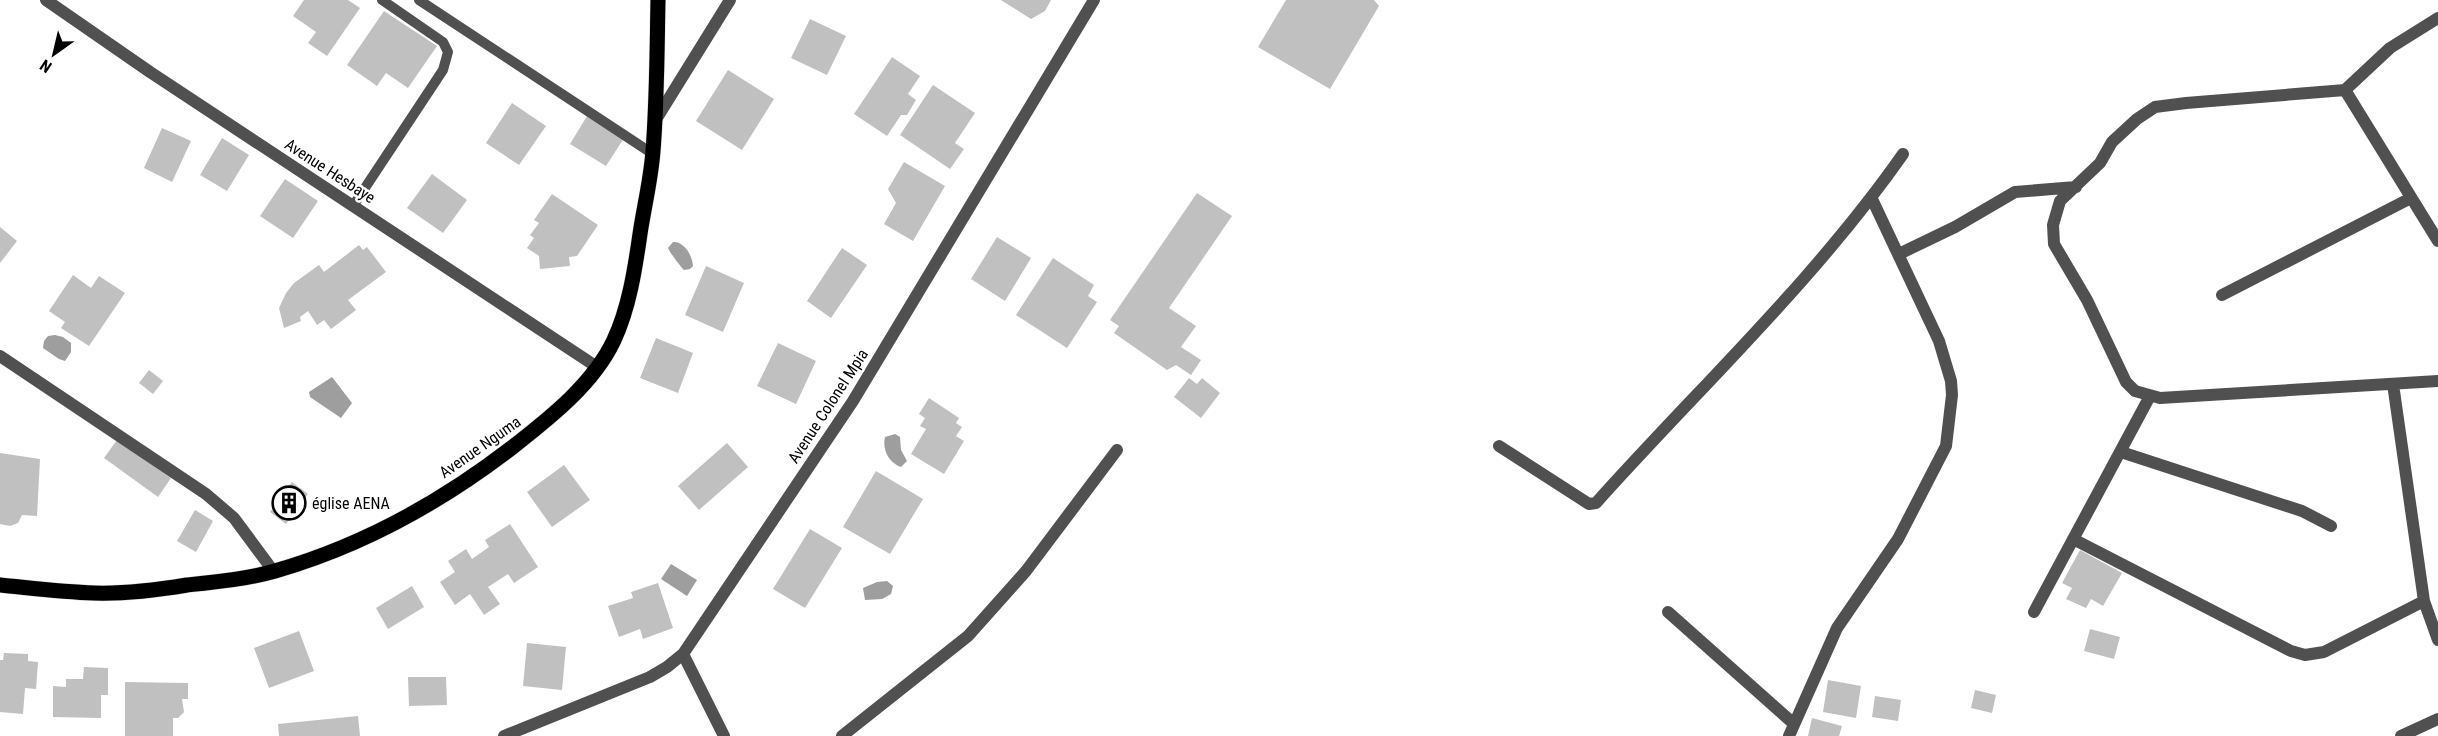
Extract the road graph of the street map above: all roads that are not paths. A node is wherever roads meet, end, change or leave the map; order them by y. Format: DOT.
graph roads {
  1 [pos="46,0"];
  2 [pos="382,0"];
  3 [pos="419,0"];
  4 [pos="658,0"];
  5 [pos="730,0"];
  6 [pos="1094,0"];
  7 [pos="2437,22"];
  8 [pos="2345,90"];
  9 [pos="655,121"];
  10 [pos="653,154"];
  11 [pos="1903,154"];
  12 [pos="2076,187"];
  13 [pos="2411,198"];
  14 [pos="1872,199"];
  15 [pos="353,206"];
  16 [pos="2438,241"];
  17 [pos="1899,254"];
  18 [pos="2222,295"];
  19 [pos="0,356"];
  20 [pos="597,367"];
  21 [pos="2438,381"];
  22 [pos="2393,384"];
  23 [pos="2150,396"];
  24 [pos="1499,446"];
  25 [pos="1117,450"];
  26 [pos="2121,452"];
  27 [pos="2331,526"];
  28 [pos="2073,539"];
  29 [pos="274,572"];
  30 [pos="0,585"];
  31 [pos="2424,601"];
  32 [pos="1668,612"];
  33 [pos="2034,612"];
  34 [pos="2438,640"];
  35 [pos="682,654"];
  36 [pos="2438,719"];
  37 [pos="1791,730"];
  38 [pos="504,736"];
  39 [pos="724,736"];
  40 [pos="842,736"];
  41 [pos="2401,736"];
  1 -- 15 [label="street, Avenue Hesbaye"];
  2 -- 15 [label="lane"];
  3 -- 10 [label="lane"];
  4 -- 9 [label="main road, Avenue Nguma"];
  5 -- 9 [label="street"];
  6 -- 35 [label="street, Avenue Colonel Mpia"];
  7 -- 8 [label="street"];
  8 -- 12 [label="street"];
  8 -- 13 [label="street"];
  9 -- 10 [label="main road, Avenue Nguma"];
  10 -- 20 [label="main road, Avenue Nguma"];
  11 -- 14 [label="street"];
  12 -- 17 [label="street"];
  12 -- 23 [label="street"];
  13 -- 16 [label="street"];
  13 -- 18 [label="street"];
  14 -- 17 [label="street"];
  14 -- 24 [label="street"];
  15 -- 20 [label="street, Avenue Hesbaye"];
  17 -- 37 [label="street"];
  19 -- 29 [label="street"];
  20 -- 29 [label="main road, Avenue Nguma"];
  21 -- 22 [label="street"];
  22 -- 23 [label="street"];
  22 -- 31 [label="street"];
  23 -- 26 [label="street"];
  25 -- 40 [label="street"];
  26 -- 27 [label="street"];
  26 -- 28 [label="street"];
  28 -- 31 [label="street"];
  28 -- 33 [label="street"];
  29 -- 30 [label="main road, Avenue Nguma"];
  31 -- 34 [label="street"];
  32 -- 37 [label="street"];
  35 -- 38 [label="street, Avenue Colonel Mpia"];
  35 -- 39 [label="street"];
  36 -- 41 [label="street"];
}
